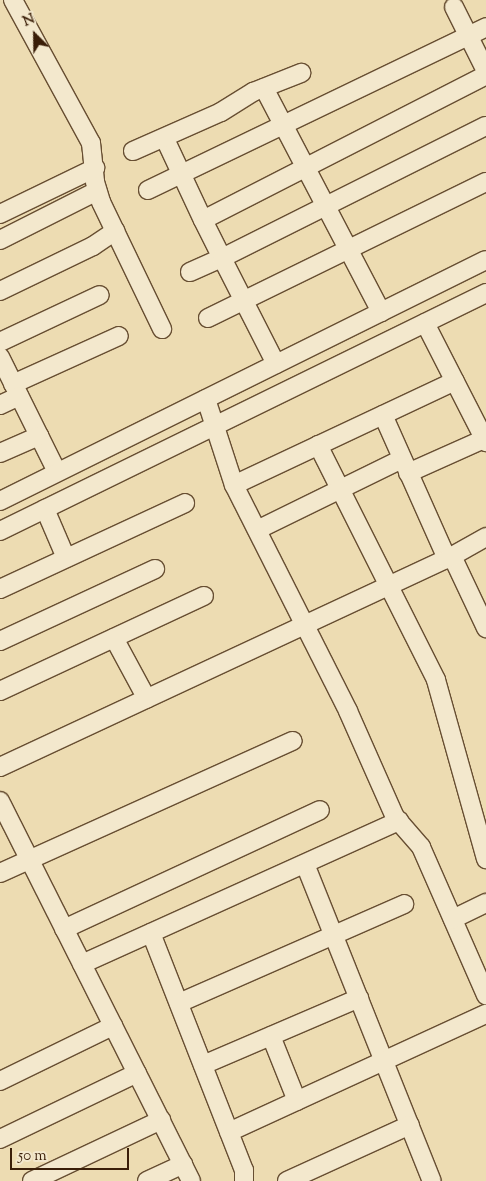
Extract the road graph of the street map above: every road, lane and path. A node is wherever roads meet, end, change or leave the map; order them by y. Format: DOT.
graph roads {
  1 [pos="13,0"];
  2 [pos="454,8"];
  3 [pos="486,27"];
  4 [pos="468,36"];
  5 [pos="301,73"];
  6 [pos="486,73"];
  7 [pos="264,88"];
  8 [pos="283,124"];
  9 [pos="486,126"];
  10 [pos="165,139"];
  11 [pos="134,151"];
  12 [pos="307,167"];
  13 [pos="95,168"];
  14 [pos="182,172"];
  15 [pos="486,182"];
  16 [pos="148,190"];
  17 [pos="98,191"];
  18 [pos="326,206"];
  19 [pos="0,214"];
  20 [pos="203,220"];
  21 [pos="115,231"];
  22 [pos="0,240"];
  23 [pos="348,250"];
  24 [pos="222,258"];
  25 [pos="486,260"];
  26 [pos="190,272"];
  27 [pos="0,291"];
  28 [pos="486,293"];
  29 [pos="100,295"];
  30 [pos="246,301"];
  31 [pos="381,312"];
  32 [pos="208,318"];
  33 [pos="360,323"];
  34 [pos="425,323"];
  35 [pos="162,329"];
  36 [pos="119,336"];
  37 [pos="0,342"];
  38 [pos="373,349"];
  39 [pos="0,357"];
  40 [pos="276,364"];
  41 [pos="455,381"];
  42 [pos="16,390"];
  43 [pos="206,399"];
  44 [pos="0,405"];
  45 [pos="383,415"];
  46 [pos="214,427"];
  47 [pos="39,436"];
  48 [pos="485,440"];
  49 [pos="318,446"];
  50 [pos="0,453"];
  51 [pos="405,466"];
  52 [pos="57,472"];
  53 [pos="234,485"];
  54 [pos="340,488"];
  55 [pos="0,501"];
  56 [pos="185,502"];
  57 [pos="45,509"];
  58 [pos="257,530"];
  59 [pos="0,532"];
  60 [pos="486,537"];
  61 [pos="66,558"];
  62 [pos="449,558"];
  63 [pos="155,569"];
  64 [pos="389,586"];
  65 [pos="0,588"];
  66 [pos="204,596"];
  67 [pos="306,625"];
  68 [pos="486,628"];
  69 [pos="114,638"];
  70 [pos="0,641"];
  71 [pos="0,691"];
  72 [pos="147,699"];
  73 [pos="292,741"];
  74 [pos="0,768"];
  75 [pos="0,801"];
  76 [pos="320,810"];
  77 [pos="480,817"];
  78 [pos="399,822"];
  79 [pos="29,859"];
  80 [pos="486,859"];
  81 [pos="305,864"];
  82 [pos="0,873"];
  83 [pos="404,904"];
  84 [pos="486,904"];
  85 [pos="453,919"];
  86 [pos="64,929"];
  87 [pos="151,933"];
  88 [pos="333,935"];
  89 [pos="82,964"];
  90 [pos="486,995"];
  91 [pos="359,998"];
  92 [pos="179,1003"];
  93 [pos="486,1014"];
  94 [pos="113,1026"];
  95 [pos="271,1036"];
  96 [pos="384,1060"];
  97 [pos="203,1065"];
  98 [pos="137,1073"];
  99 [pos="0,1081"];
  100 [pos="297,1100"];
  101 [pos="161,1120"];
  102 [pos="410,1125"];
  103 [pos="229,1132"];
  104 [pos="0,1139"];
  105 [pos="183,1164"];
  106 [pos="32,1181"];
  107 [pos="147,1181"];
  108 [pos="191,1181"];
  109 [pos="244,1181"];
  110 [pos="287,1181"];
  111 [pos="432,1181"];
  1 -- 13 [label="street"];
  2 -- 4 [label="street"];
  3 -- 4 [label="street"];
  4 -- 6 [label="street"];
  4 -- 8 [label="street"];
  5 -- 7 [label="street"];
  6 -- 12 [label="street"];
  7 -- 8 [label="street"];
  7 -- 10 [label="street"];
  8 -- 12 [label="street"];
  8 -- 14 [label="street"];
  9 -- 18 [label="street"];
  10 -- 11 [label="street"];
  10 -- 14 [label="street"];
  12 -- 18 [label="street"];
  12 -- 20 [label="street"];
  13 -- 17 [label="street"];
  13 -- 19 [label="street"];
  14 -- 16 [label="street"];
  14 -- 20 [label="street"];
  15 -- 23 [label="street"];
  17 -- 21 [label="street"];
  17 -- 22 [label="street"];
  18 -- 23 [label="street"];
  18 -- 24 [label="street"];
  20 -- 24 [label="street"];
  21 -- 27 [label="street"];
  21 -- 35 [label="street"];
  23 -- 30 [label="street"];
  23 -- 31 [label="street"];
  24 -- 26 [label="street"];
  24 -- 30 [label="street"];
  25 -- 31 [label="street"];
  28 -- 34 [label="street"];
  29 -- 37 [label="street"];
  30 -- 32 [label="street"];
  30 -- 40 [label="street"];
  31 -- 33 [label="street"];
  33 -- 38 [label="street"];
  33 -- 40 [label="street"];
  34 -- 38 [label="street"];
  34 -- 41 [label="street"];
  36 -- 42 [label="street"];
  38 -- 46 [label="street"];
  39 -- 42 [label="street"];
  40 -- 43 [label="street"];
  41 -- 45 [label="street"];
  41 -- 48 [label="street"];
  42 -- 44 [label="street"];
  42 -- 47 [label="street"];
  43 -- 46 [label="street"];
  43 -- 52 [label="street"];
  45 -- 49 [label="street"];
  45 -- 51 [label="street"];
  46 -- 53 [label="street"];
  46 -- 57 [label="street"];
  47 -- 50 [label="street"];
  47 -- 52 [label="street"];
  48 -- 51 [label="street"];
  49 -- 53 [label="street"];
  49 -- 54 [label="street"];
  51 -- 54 [label="street"];
  51 -- 62 [label="street"];
  52 -- 55 [label="street"];
  53 -- 58 [label="street"];
  54 -- 58 [label="street"];
  54 -- 64 [label="street"];
  56 -- 61 [label="street"];
  57 -- 59 [label="street"];
  57 -- 61 [label="street"];
  58 -- 67 [label="street"];
  60 -- 62 [label="street"];
  61 -- 65 [label="street"];
  62 -- 64 [label="street"];
  62 -- 68 [label="street"];
  63 -- 70 [label="street"];
  64 -- 67 [label="street"];
  64 -- 77 [label="street"];
  66 -- 69 [label="street"];
  67 -- 72 [label="street"];
  67 -- 78 [label="street"];
  69 -- 71 [label="street"];
  69 -- 72 [label="street"];
  72 -- 74 [label="street"];
  73 -- 79 [label="street"];
  75 -- 79 [label="street"];
  76 -- 86 [label="street"];
  77 -- 80 [label="street"];
  78 -- 81 [label="street"];
  78 -- 85 [label="street"];
  79 -- 82 [label="street"];
  79 -- 86 [label="street"];
  81 -- 87 [label="street"];
  81 -- 88 [label="street"];
  83 -- 88 [label="street"];
  84 -- 85 [label="street"];
  85 -- 90 [label="street"];
  86 -- 89 [label="street"];
  87 -- 89 [label="street"];
  87 -- 92 [label="street"];
  88 -- 91 [label="street"];
  88 -- 92 [label="street"];
  89 -- 94 [label="street"];
  91 -- 95 [label="street"];
  91 -- 96 [label="street"];
  92 -- 97 [label="street"];
  93 -- 96 [label="street"];
  94 -- 98 [label="street"];
  94 -- 99 [label="street"];
  95 -- 97 [label="street"];
  95 -- 100 [label="street"];
  96 -- 100 [label="street"];
  96 -- 102 [label="street"];
  97 -- 103 [label="street"];
  98 -- 101 [label="street"];
  98 -- 104 [label="street"];
  100 -- 103 [label="street"];
  101 -- 105 [label="street"];
  101 -- 106 [label="street"];
  102 -- 110 [label="street"];
  102 -- 111 [label="street"];
  103 -- 109 [label="street"];
  105 -- 107 [label="street"];
  105 -- 108 [label="street"];
}
